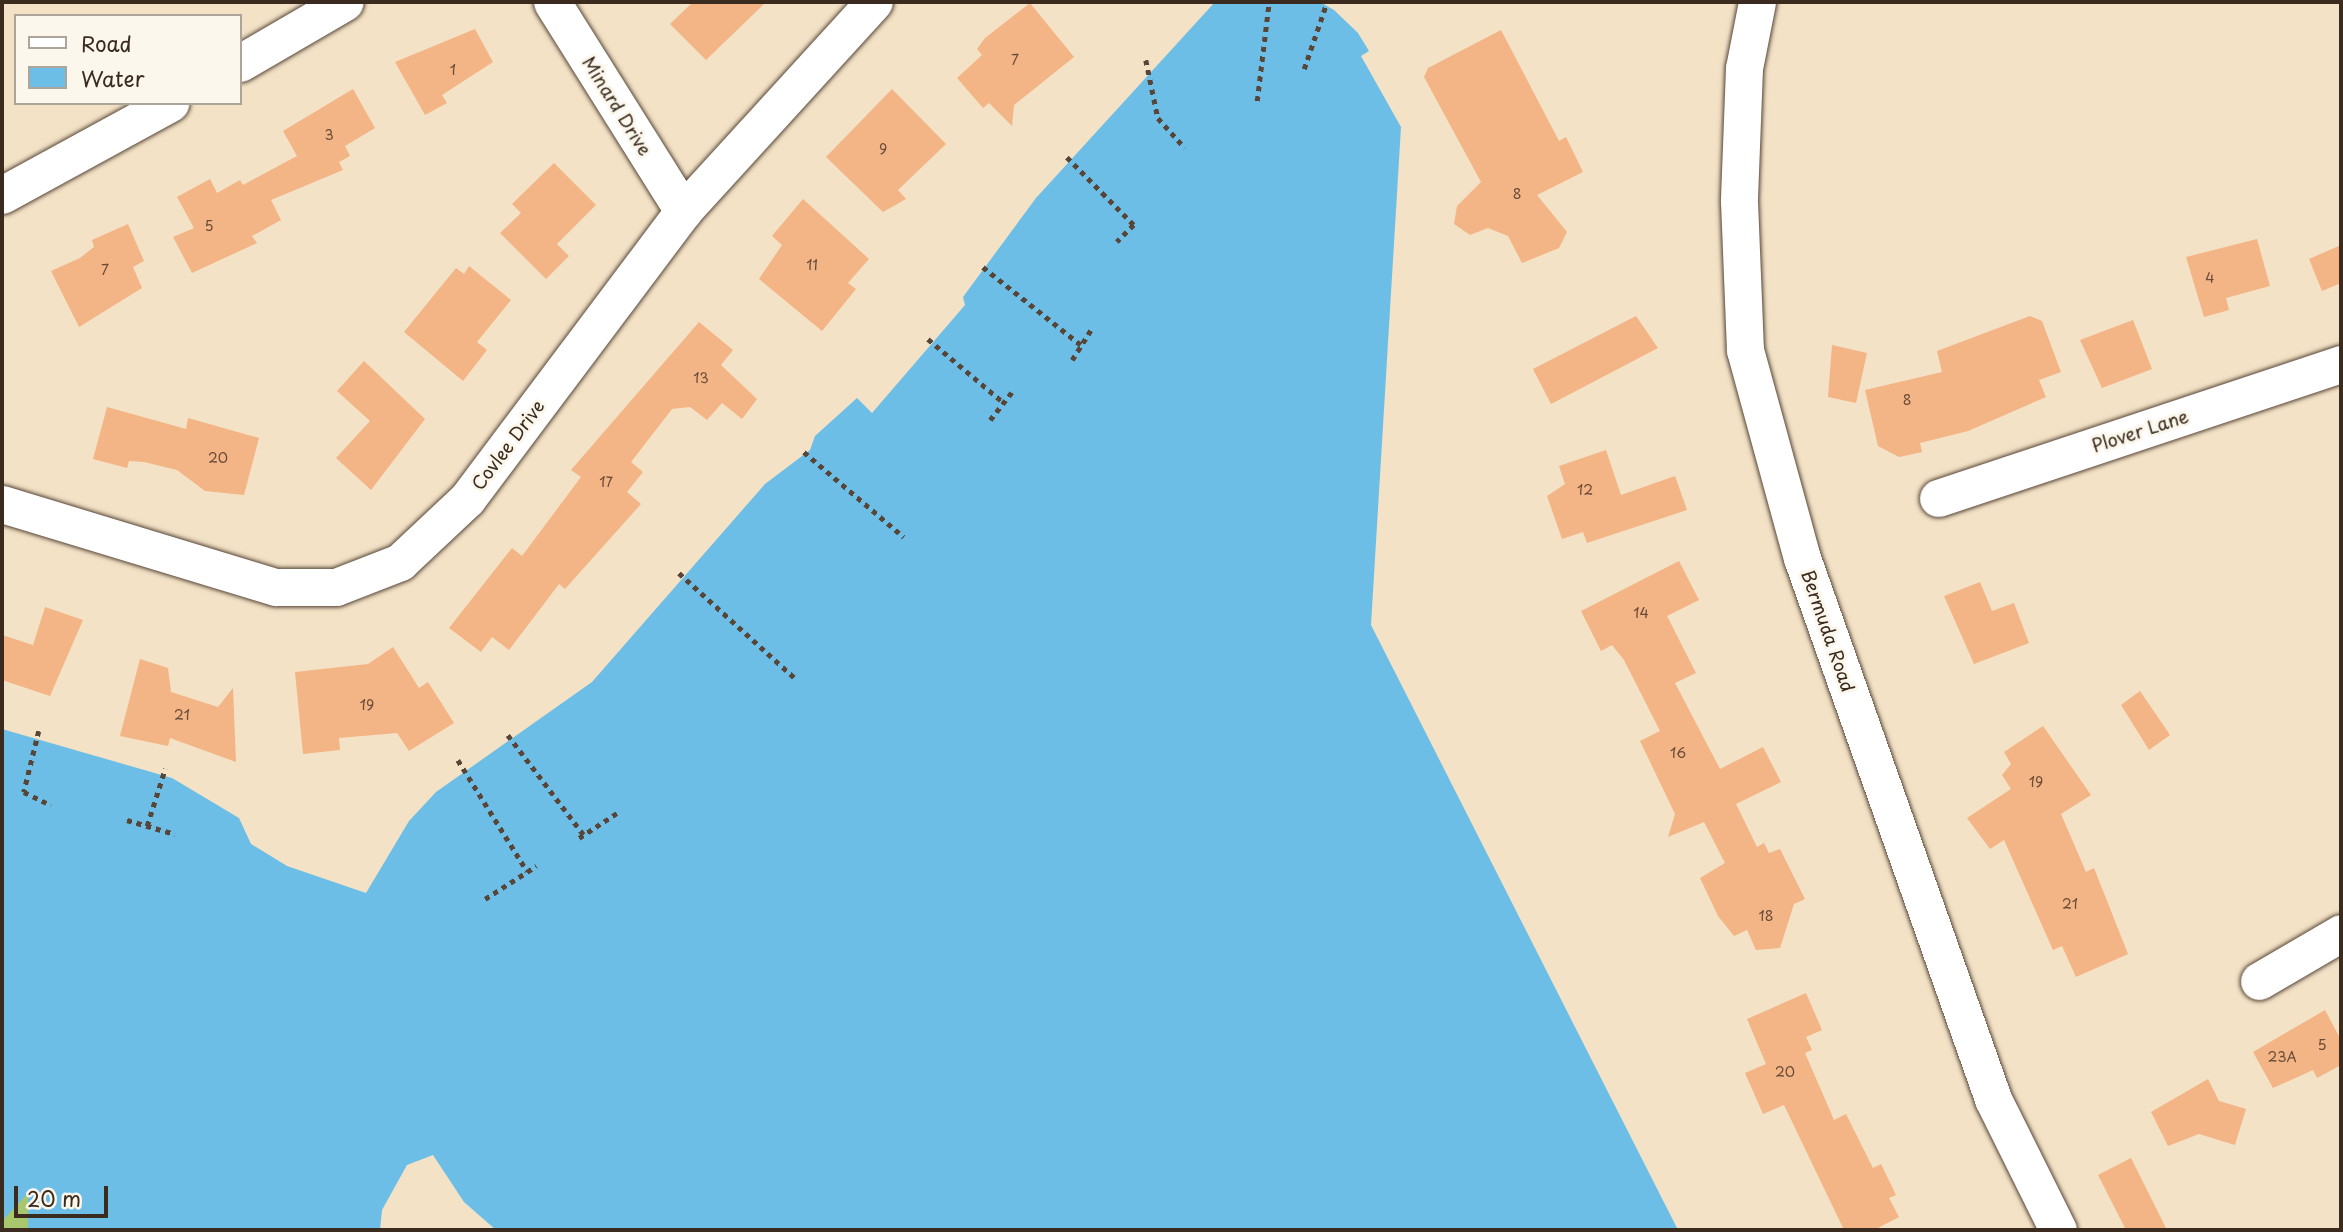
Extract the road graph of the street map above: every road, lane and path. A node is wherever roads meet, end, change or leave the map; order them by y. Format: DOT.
graph roads {
  1 [pos="345,2"];
  2 [pos="552,2"];
  3 [pos="873,2"];
  4 [pos="1269,2"];
  5 [pos="1327,2"];
  6 [pos="1757,2"];
  7 [pos="1146,60"];
  8 [pos="242,62"];
  9 [pos="1304,69"];
  10 [pos="1257,101"];
  11 [pos="166,105"];
  12 [pos="1185,148"];
  13 [pos="1067,157"];
  14 [pos="2,195"];
  15 [pos="682,211"];
  16 [pos="1117,242"];
  17 [pos="983,267"];
  18 [pos="1091,329"];
  19 [pos="928,339"];
  20 [pos="1081,345"];
  21 [pos="1072,360"];
  22 [pos="2341,364"];
  23 [pos="1013,391"];
  24 [pos="1004,403"];
  25 [pos="990,420"];
  26 [pos="804,452"];
  27 [pos="1938,498"];
  28 [pos="2,503"];
  29 [pos="904,537"];
  30 [pos="679,573"];
  31 [pos="795,678"];
  32 [pos="39,731"];
  33 [pos="508,735"];
  34 [pos="458,760"];
  35 [pos="165,769"];
  36 [pos="51,805"];
  37 [pos="620,811"];
  38 [pos="127,820"];
  39 [pos="147,826"];
  40 [pos="175,834"];
  41 [pos="536,866"];
  42 [pos="527,871"];
  43 [pos="485,899"];
  44 [pos="2341,933"];
  45 [pos="2259,981"];
  46 [pos="2058,1230"];
  1 -- 8 [label="street"];
  2 -- 15 [label="street, Minard Drive"];
  3 -- 15 [label="street, Covlee Drive"];
  4 -- 10 [label="path"];
  5 -- 9 [label="path"];
  6 -- 46 [label="street, Bermuda Road"];
  7 -- 12 [label="path"];
  11 -- 14 [label="street"];
  13 -- 16 [label="path"];
  15 -- 28 [label="street, Covlee Drive"];
  17 -- 20 [label="path"];
  18 -- 20 [label="path"];
  19 -- 24 [label="path"];
  20 -- 21 [label="path"];
  22 -- 27 [label="street, Plover Lane"];
  23 -- 24 [label="path"];
  24 -- 25 [label="path"];
  26 -- 29 [label="path"];
  30 -- 31 [label="path"];
  32 -- 36 [label="path"];
  33 -- 37 [label="path"];
  34 -- 42 [label="path"];
  35 -- 39 [label="path"];
  38 -- 39 [label="path"];
  39 -- 40 [label="path"];
  41 -- 42 [label="path"];
  42 -- 43 [label="path"];
  44 -- 45 [label="street"];
}
